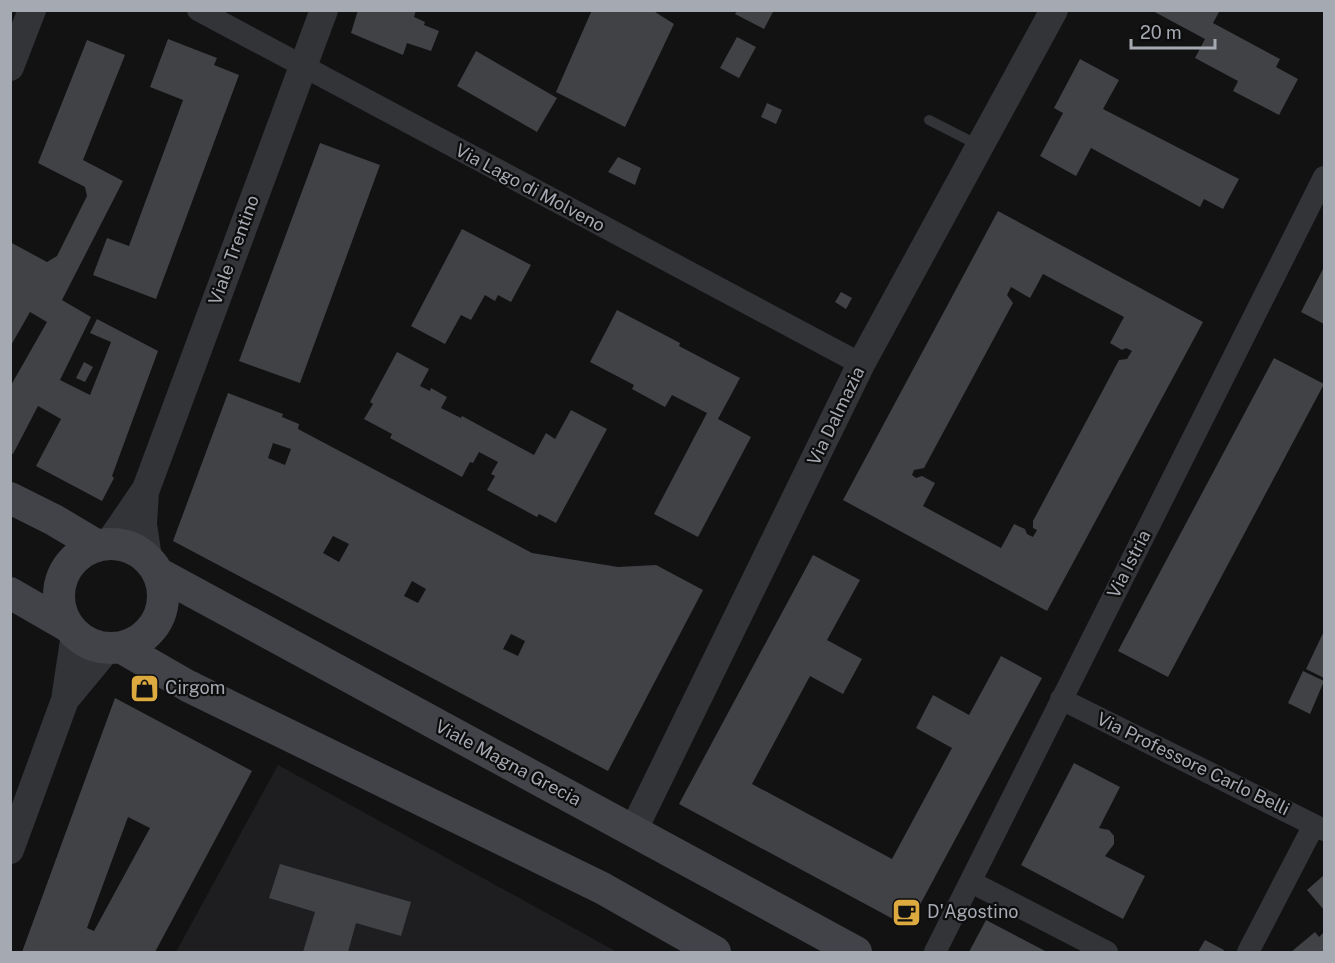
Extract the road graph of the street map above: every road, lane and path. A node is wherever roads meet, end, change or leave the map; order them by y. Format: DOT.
graph roads {
  1 [pos="32,10"];
  2 [pos="198,10"];
  3 [pos="324,10"];
  4 [pos="1054,10"];
  5 [pos="10,67"];
  6 [pos="302,67"];
  7 [pos="929,120"];
  8 [pos="980,146"];
  9 [pos="1324,177"];
  10 [pos="861,364"];
  11 [pos="146,489"];
  12 [pos="10,498"];
  13 [pos="103,544"];
  14 [pos="154,566"];
  15 [pos="10,593"];
  16 [pos="72,631"];
  17 [pos="115,648"];
  18 [pos="1061,699"];
  19 [pos="65,700"];
  20 [pos="1319,827"];
  21 [pos="633,831"];
  22 [pos="10,850"];
  23 [pos="971,882"];
  24 [pos="715,952"];
  25 [pos="856,952"];
  26 [pos="935,952"];
  27 [pos="1107,952"];
  28 [pos="1248,952"];
  1 -- 5 [label="street"];
  2 -- 6 [label="street, Via Lago di Molveno"];
  3 -- 6 [label="street, Viale Trentino"];
  4 -- 8 [label="street, Via Dalmazia"];
  6 -- 10 [label="street, Via Lago di Molveno"];
  6 -- 11 [label="street, Viale Trentino"];
  7 -- 8 [label="lane"];
  8 -- 10 [label="street, Via Dalmazia"];
  9 -- 18 [label="street, Via Istria"];
  10 -- 21 [label="street, Via Dalmazia"];
  11 -- 13 [label="street, Viale Trentino"];
  11 -- 14 [label="street, Viale Trentino"];
  12 -- 13 [label="main road"];
  13 -- 14 [label="main road"];
  13 -- 16 [label="main road"];
  14 -- 17 [label="main road"];
  14 -- 21 [label="main road, Viale Magna Grecia"];
  15 -- 16 [label="main road"];
  16 -- 17 [label="main road"];
  16 -- 19 [label="street"];
  17 -- 19 [label="street"];
  17 -- 24 [label="main road"];
  18 -- 20 [label="street, Via Professore Carlo Belli"];
  18 -- 23 [label="street, Via Istria"];
  19 -- 22 [label="street"];
  20 -- 28 [label="street"];
  21 -- 25 [label="main road, Viale Magna Grecia"];
  23 -- 26 [label="street, Via Istria"];
  23 -- 27 [label="street"];
}
